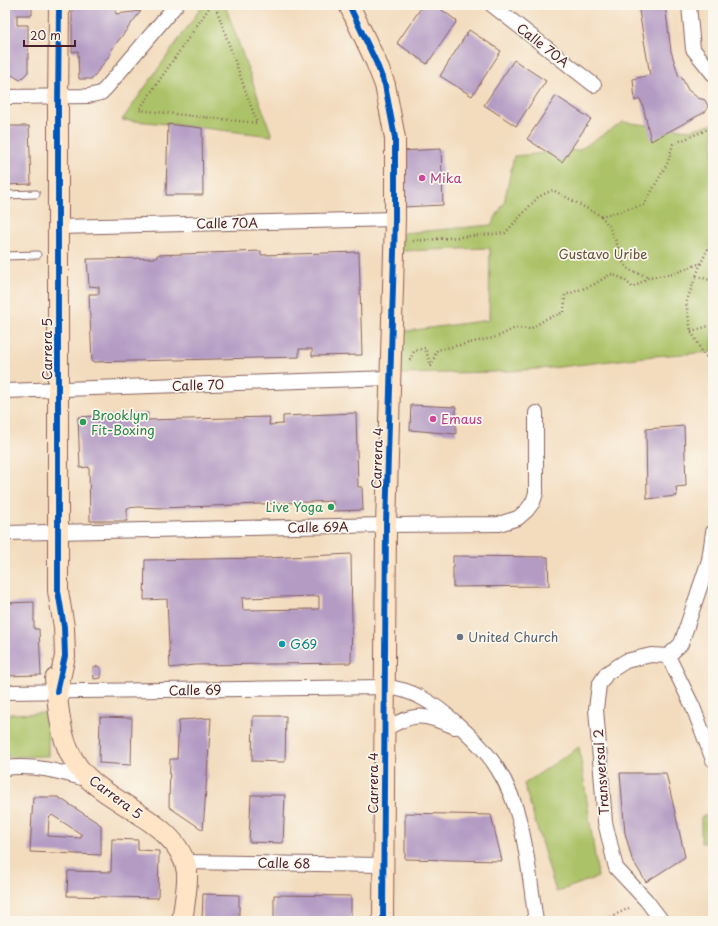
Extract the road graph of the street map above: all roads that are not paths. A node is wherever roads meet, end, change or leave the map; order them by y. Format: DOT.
graph roads {
  1 [pos="59,5"];
  2 [pos="176,5"];
  3 [pos="349,5"];
  4 [pos="492,5"];
  5 [pos="689,5"];
  6 [pos="713,74"];
  7 [pos="594,85"];
  8 [pos="5,97"];
  9 [pos="58,97"];
  10 [pos="36,194"];
  11 [pos="5,195"];
  12 [pos="395,220"];
  13 [pos="58,227"];
  14 [pos="37,255"];
  15 [pos="5,256"];
  16 [pos="390,378"];
  17 [pos="58,390"];
  18 [pos="5,391"];
  19 [pos="536,413"];
  20 [pos="386,525"];
  21 [pos="58,532"];
  22 [pos="713,532"];
  23 [pos="5,533"];
  24 [pos="668,656"];
  25 [pos="385,687"];
  26 [pos="5,692"];
  27 [pos="57,692"];
  28 [pos="384,731"];
  29 [pos="466,732"];
  30 [pos="713,760"];
  31 [pos="5,768"];
  32 [pos="91,780"];
  33 [pos="185,862"];
  34 [pos="384,865"];
  35 [pos="182,921"];
  36 [pos="383,921"];
  37 [pos="536,921"];
  38 [pos="662,921"];
  1 -- 9 [label="street, Carrera 5"];
  2 -- 9 [label="street"];
  3 -- 12 [label="street, Carrera 4"];
  4 -- 7 [label="street, Calle 70A"];
  5 -- 6 [label="street"];
  8 -- 9 [label="street"];
  9 -- 13 [label="street, Carrera 5"];
  10 -- 11 [label="lane"];
  12 -- 13 [label="street, Calle 70A"];
  12 -- 16 [label="street, Carrera 4"];
  13 -- 17 [label="street, Carrera 5"];
  14 -- 15 [label="lane"];
  16 -- 17 [label="street, Calle 70"];
  16 -- 20 [label="street, Carrera 4"];
  17 -- 18 [label="street, Calle 70"];
  17 -- 21 [label="street, Carrera 5"];
  19 -- 20 [label="street, Calle 69A"];
  20 -- 21 [label="street, Calle 69A"];
  20 -- 25 [label="street, Carrera 4"];
  21 -- 23 [label="street, Calle 69A"];
  21 -- 27 [label="street, Carrera 5"];
  22 -- 24 [label="street"];
  24 -- 30 [label="street"];
  24 -- 38 [label="street, Transversal 2"];
  25 -- 27 [label="street, Calle 69"];
  25 -- 28 [label="street, Carrera 4"];
  25 -- 29 [label="street, Calle 69"];
  26 -- 27 [label="street, Calle 69"];
  27 -- 32 [label="street, Carrera 5"];
  28 -- 29 [label="street"];
  28 -- 34 [label="street, Carrera 4"];
  29 -- 37 [label="street, Calle 69"];
  31 -- 32 [label="street"];
  32 -- 33 [label="street, Carrera 5"];
  33 -- 34 [label="street, Calle 68"];
  33 -- 35 [label="street"];
  34 -- 36 [label="street, Carrera 4"];
}
